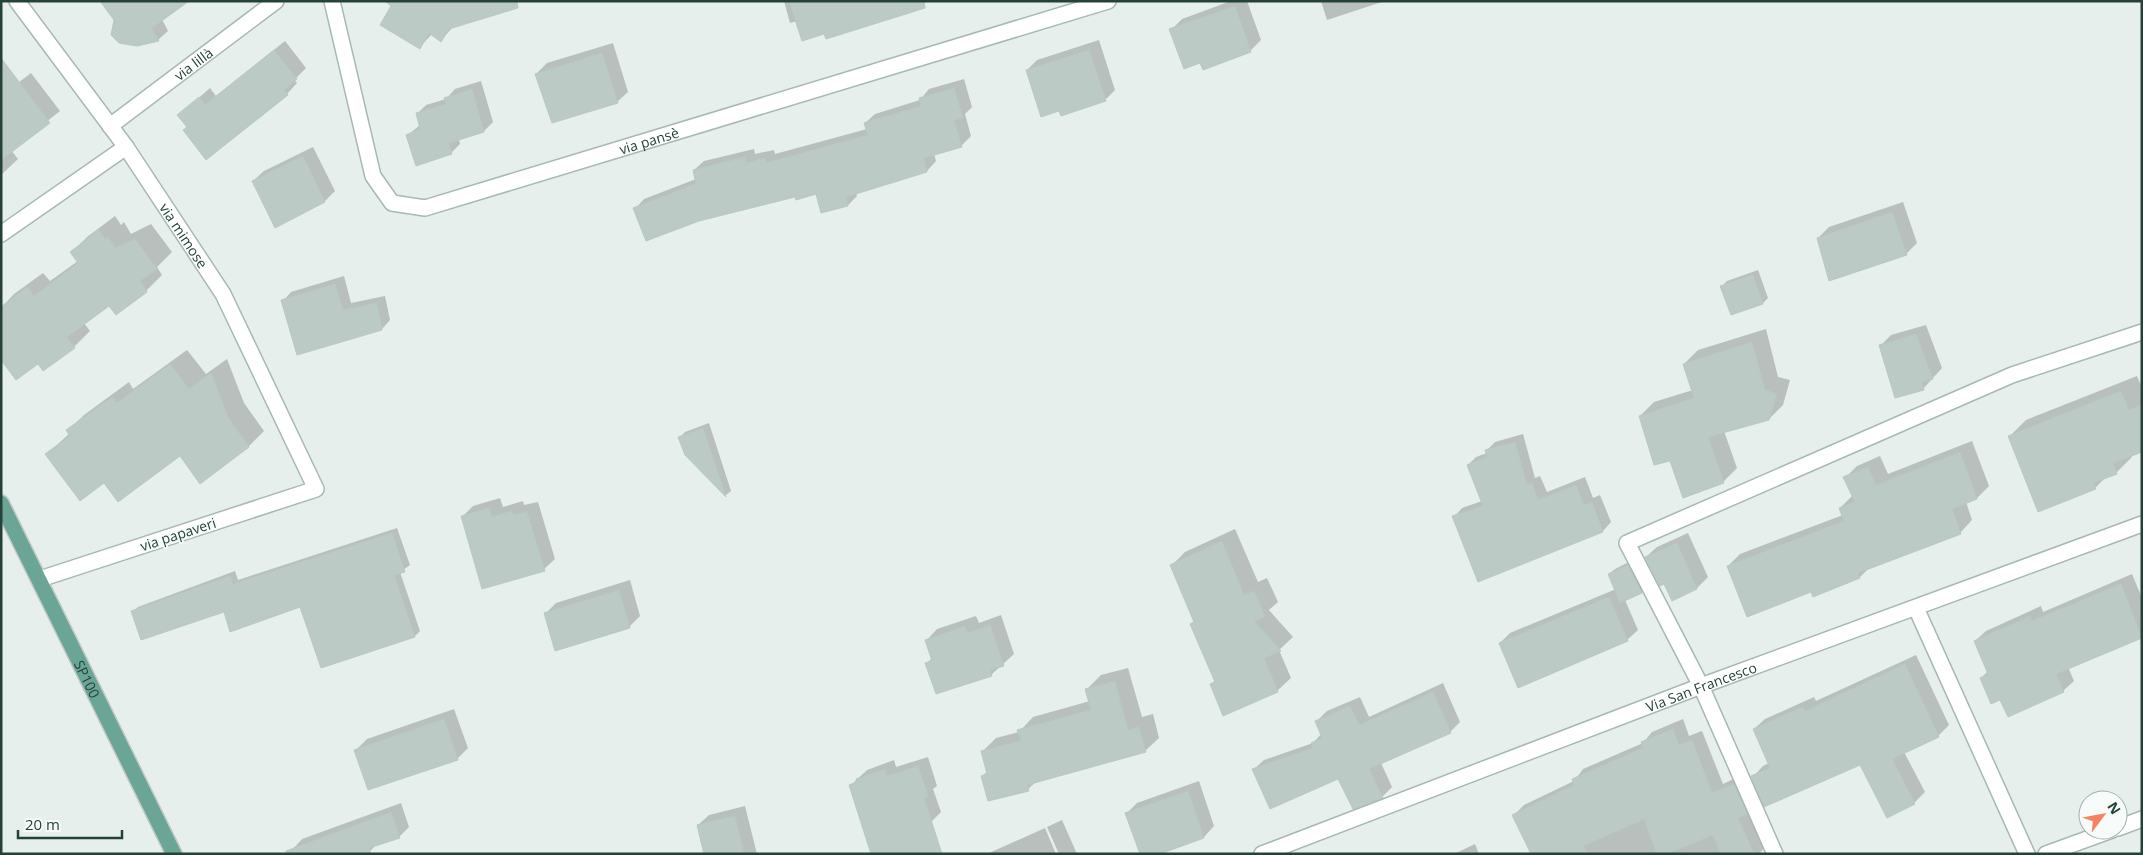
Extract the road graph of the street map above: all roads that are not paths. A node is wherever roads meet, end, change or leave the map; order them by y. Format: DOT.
graph roads {
  1 [pos="17,1"];
  2 [pos="276,1"];
  3 [pos="332,1"];
  4 [pos="1108,1"];
  5 [pos="110,126"];
  6 [pos="126,147"];
  7 [pos="1,234"];
  8 [pos="2142,332"];
  9 [pos="316,489"];
  10 [pos="1,503"];
  11 [pos="2142,524"];
  12 [pos="40,579"];
  13 [pos="1916,608"];
  14 [pos="1701,686"];
  15 [pos="2142,819"];
  16 [pos="2128,824"];
  17 [pos="2084,840"];
  18 [pos="174,854"];
  19 [pos="1262,854"];
  20 [pos="1775,854"];
  21 [pos="2027,854"];
  22 [pos="2046,854"];
  1 -- 5 [label="street, via mimose"];
  2 -- 5 [label="street, via lillà"];
  3 -- 4 [label="street, via pansè"];
  5 -- 6 [label="street, via mimose"];
  6 -- 7 [label="street"];
  6 -- 9 [label="street, via mimose"];
  8 -- 14 [label="street"];
  9 -- 12 [label="street, via papaveri"];
  10 -- 12 [label="main road, SP100 / SP100"];
  11 -- 13 [label="street, Via San Francesco"];
  12 -- 18 [label="main road, SP100 / SP100"];
  13 -- 14 [label="street, Via San Francesco"];
  13 -- 21 [label="street"];
  14 -- 19 [label="street, Via San Francesco"];
  14 -- 20 [label="street"];
  15 -- 16 [label="street"];
  17 -- 22 [label="street"];
}
